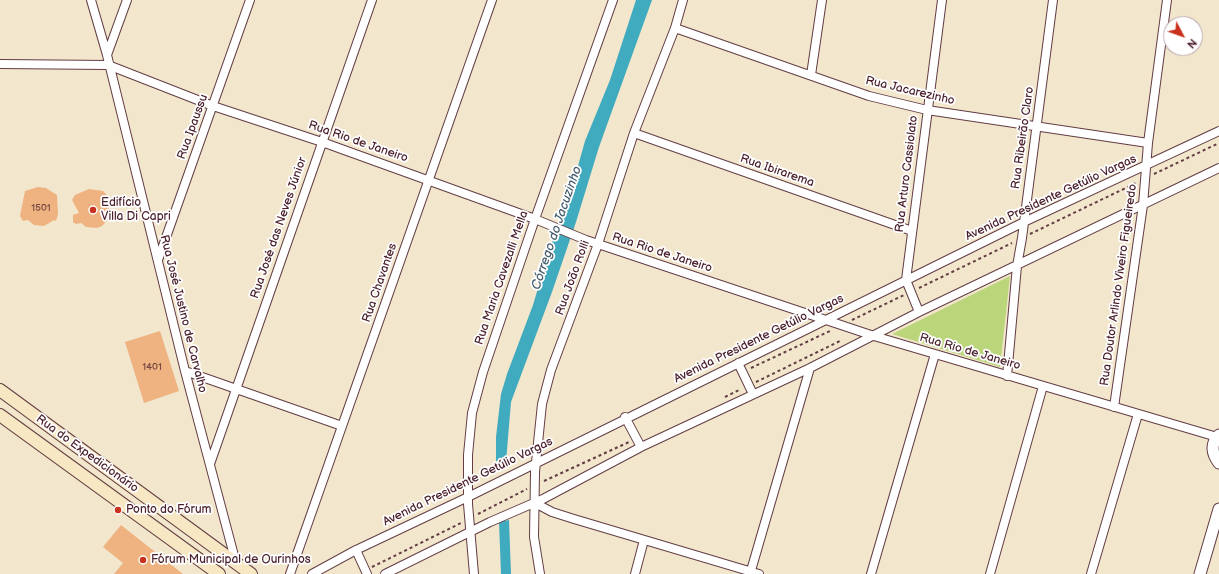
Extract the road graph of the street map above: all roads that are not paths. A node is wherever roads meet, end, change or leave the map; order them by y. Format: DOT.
graph roads {
  1 [pos="91,0"];
  2 [pos="127,0"];
  3 [pos="250,0"];
  4 [pos="372,0"];
  5 [pos="492,0"];
  6 [pos="613,0"];
  7 [pos="683,0"];
  8 [pos="822,0"];
  9 [pos="942,0"];
  10 [pos="1053,0"];
  11 [pos="1168,0"];
  12 [pos="675,28"];
  13 [pos="107,55"];
  14 [pos="0,64"];
  15 [pos="108,66"];
  16 [pos="811,75"];
  17 [pos="213,106"];
  18 [pos="928,110"];
  19 [pos="1037,128"];
  20 [pos="1219,131"];
  21 [pos="634,133"];
  22 [pos="322,142"];
  23 [pos="1148,143"];
  24 [pos="1146,166"];
  25 [pos="1219,168"];
  26 [pos="429,180"];
  27 [pos="1143,205"];
  28 [pos="535,219"];
  29 [pos="1024,222"];
  30 [pos="912,231"];
  31 [pos="598,244"];
  32 [pos="158,261"];
  33 [pos="1017,266"];
  34 [pos="906,280"];
  35 [pos="919,312"];
  36 [pos="827,320"];
  37 [pos="874,336"];
  38 [pos="935,354"];
  39 [pos="738,363"];
  40 [pos="810,368"];
  41 [pos="185,371"];
  42 [pos="1007,376"];
  43 [pos="1043,386"];
  44 [pos="236,389"];
  45 [pos="0,390"];
  46 [pos="753,394"];
  47 [pos="1114,407"];
  48 [pos="1138,414"];
  49 [pos="0,415"];
  50 [pos="626,417"];
  51 [pos="342,426"];
  52 [pos="58,432"];
  53 [pos="1218,436"];
  54 [pos="641,447"];
  55 [pos="45,448"];
  56 [pos="537,462"];
  57 [pos="1219,463"];
  58 [pos="210,464"];
  59 [pos="468,497"];
  60 [pos="535,503"];
  61 [pos="1219,509"];
  62 [pos="470,531"];
  63 [pos="644,540"];
  64 [pos="356,550"];
  65 [pos="236,563"];
  66 [pos="366,572"];
  67 [pos="753,573"];
  68 [pos="219,574"];
  69 [pos="251,574"];
  70 [pos="290,574"];
  71 [pos="312,574"];
  72 [pos="385,574"];
  73 [pos="474,574"];
  74 [pos="540,574"];
  75 [pos="635,574"];
  76 [pos="871,574"];
  77 [pos="990,574"];
  78 [pos="1091,574"];
  79 [pos="1200,574"];
  1 -- 13 [label="street, Rua José Justino de Carvalho"];
  2 -- 13 [label="street"];
  3 -- 17 [label="street, Rua Ipaussu"];
  4 -- 22 [label="street, Rua José das Neves Júnior"];
  5 -- 26 [label="street, Rua Chavantes"];
  6 -- 28 [label="street, Rua Maria Cavezalli Mella"];
  7 -- 12 [label="street, Rua João Rolli"];
  8 -- 16 [label="street"];
  9 -- 18 [label="street, Rua Arturo Cassiolato"];
  10 -- 19 [label="street, Rua Ribeirão Claro"];
  11 -- 23 [label="street, Rua Doutor Arlindo Viveiro Figueiredo"];
  12 -- 16 [label="street, Rua Jacarezinho"];
  12 -- 21 [label="street, Rua João Rolli"];
  13 -- 15 [label="street, Rua José Justino de Carvalho"];
  14 -- 15 [label="street, Rua Rio de Janeiro"];
  15 -- 17 [label="street, Rua Rio de Janeiro"];
  15 -- 32 [label="street, Rua José Justino de Carvalho"];
  16 -- 18 [label="street, Rua Jacarezinho"];
  17 -- 22 [label="street, Rua Rio de Janeiro"];
  17 -- 32 [label="street, Rua Ipaussu"];
  18 -- 19 [label="street, Rua Jacarezinho"];
  18 -- 30 [label="street, Rua Arturo Cassiolato"];
  19 -- 23 [label="street, Rua Jacarezinho"];
  19 -- 29 [label="street, Rua Ribeirão Claro"];
  20 -- 24 [label="street, Avenida Presidente Getúlio Vargas"];
  21 -- 30 [label="street, Rua Ibirarema"];
  21 -- 31 [label="street, Rua João Rolli"];
  22 -- 26 [label="street, Rua Rio de Janeiro"];
  22 -- 44 [label="street, Rua José das Neves Júnior"];
  23 -- 24 [label="street, Rua Doutor Arlindo Viveiro Figueiredo"];
  24 -- 27 [label="street, Rua Doutor Arlindo Viveiro Figueiredo"];
  24 -- 29 [label="street, Avenida Presidente Getúlio Vargas"];
  25 -- 27 [label="street"];
  26 -- 28 [label="street, Rua Rio de Janeiro"];
  26 -- 51 [label="street, Rua Chavantes"];
  27 -- 33 [label="street"];
  27 -- 47 [label="street, Rua Doutor Arlindo Viveiro Figueiredo"];
  28 -- 31 [label="street, Rua Rio de Janeiro"];
  28 -- 59 [label="street, Rua Maria Cavezalli Mella"];
  29 -- 33 [label="street, Rua Ribeirão Claro"];
  29 -- 34 [label="street, Avenida Presidente Getúlio Vargas"];
  30 -- 34 [label="street, Rua Arturo Cassiolato"];
  31 -- 36 [label="street, Rua Rio de Janeiro"];
  31 -- 56 [label="street, Rua João Rolli"];
  32 -- 41 [label="street, Rua José Justino de Carvalho"];
  33 -- 35 [label="street"];
  33 -- 42 [label="street, Rua Ribeirão Claro"];
  34 -- 35 [label="street"];
  34 -- 36 [label="street, Avenida Presidente Getúlio Vargas"];
  35 -- 37 [label="street"];
  36 -- 37 [label="street, Rua Rio de Janeiro"];
  36 -- 39 [label="street, Avenida Presidente Getúlio Vargas"];
  37 -- 38 [label="street, Rua Rio de Janeiro"];
  37 -- 40 [label="street"];
  38 -- 42 [label="street, Rua Rio de Janeiro"];
  38 -- 76 [label="street"];
  39 -- 46 [label="street"];
  39 -- 50 [label="street, Avenida Presidente Getúlio Vargas"];
  40 -- 46 [label="street"];
  40 -- 67 [label="street"];
  41 -- 44 [label="street"];
  41 -- 58 [label="street, Rua José Justino de Carvalho"];
  42 -- 43 [label="street, Rua Rio de Janeiro"];
  43 -- 47 [label="street, Rua Rio de Janeiro"];
  43 -- 77 [label="street"];
  44 -- 51 [label="street"];
  44 -- 58 [label="street, Rua José das Neves Júnior"];
  45 -- 52 [label="main road, Rua do Expedicionário"];
  46 -- 54 [label="street"];
  47 -- 48 [label="street, Rua Rio de Janeiro"];
  48 -- 53 [label="street, Rua Rio de Janeiro"];
  48 -- 78 [label="street"];
  49 -- 55 [label="main road, Rua do Expedicionário"];
  50 -- 54 [label="street"];
  50 -- 56 [label="street, Avenida Presidente Getúlio Vargas"];
  51 -- 70 [label="street, Rua Chavantes"];
  52 -- 55 [label="main road"];
  52 -- 65 [label="main road, Rua do Expedicionário"];
  53 -- 57 [label="street"];
  54 -- 60 [label="street"];
  55 -- 68 [label="main road, Rua do Expedicionário"];
  56 -- 59 [label="street, Avenida Presidente Getúlio Vargas"];
  56 -- 60 [label="street, Rua João Rolli"];
  58 -- 65 [label="street, Rua José Justino de Carvalho"];
  59 -- 62 [label="street, Rua Maria Cavezalli Mella"];
  59 -- 64 [label="street, Avenida Presidente Getúlio Vargas"];
  60 -- 62 [label="street"];
  60 -- 63 [label="street"];
  60 -- 74 [label="street, Rua João Rolli"];
  61 -- 79 [label="street"];
  62 -- 72 [label="street"];
  62 -- 73 [label="street, Rua Maria Cavezalli Mella"];
  63 -- 67 [label="street"];
  63 -- 75 [label="street"];
  64 -- 66 [label="street"];
  64 -- 71 [label="street, Avenida Presidente Getúlio Vargas"];
  65 -- 69 [label="main road, Rua do Expedicionário"];
}
